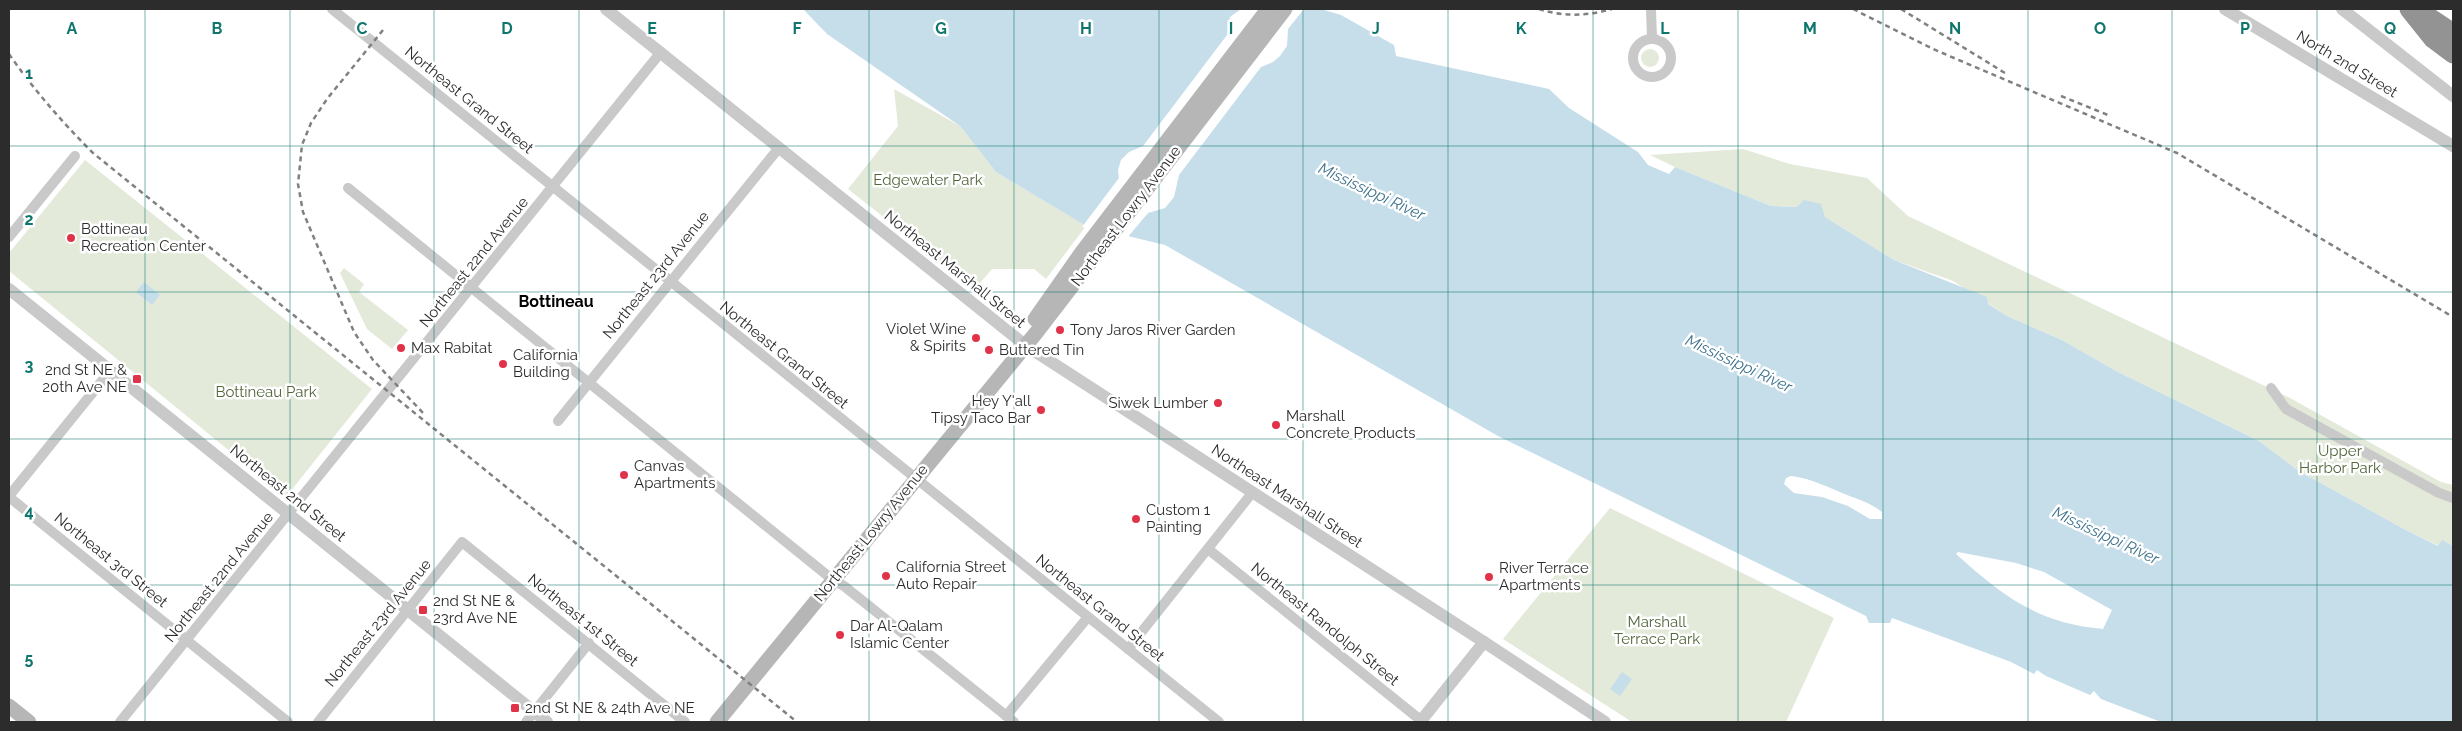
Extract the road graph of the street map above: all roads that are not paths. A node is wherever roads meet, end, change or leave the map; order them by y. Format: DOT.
graph roads {
  1 [pos="332,9"];
  2 [pos="606,9"];
  3 [pos="1268,9"];
  4 [pos="1285,9"];
  5 [pos="1651,9"];
  6 [pos="2225,9"];
  7 [pos="2342,9"];
  8 [pos="2409,9"];
  9 [pos="2417,9"];
  10 [pos="2453,33"];
  11 [pos="1652,39"];
  12 [pos="661,52"];
  13 [pos="2453,54"];
  14 [pos="1218,83"];
  15 [pos="2453,96"];
  16 [pos="2453,146"];
  17 [pos="778,148"];
  18 [pos="75,156"];
  19 [pos="553,187"];
  20 [pos="348,188"];
  21 [pos="9,237"];
  22 [pos="671,282"];
  23 [pos="472,288"];
  24 [pos="9,289"];
  25 [pos="1025,345"];
  26 [pos="110,371"];
  27 [pos="590,382"];
  28 [pos="2271,388"];
  29 [pos="558,420"];
  30 [pos="915,480"];
  31 [pos="1252,493"];
  32 [pos="9,497"];
  33 [pos="2453,498"];
  34 [pos="289,514"];
  35 [pos="462,542"];
  36 [pos="1208,549"];
  37 [pos="833,580"];
  38 [pos="408,609"];
  39 [pos="1088,617"];
  40 [pos="188,640"];
  41 [pos="1484,642"];
  42 [pos="589,643"];
  43 [pos="1128,649"];
  44 [pos="9,706"];
  45 [pos="530,717"];
  46 [pos="1010,719"];
  47 [pos="29,722"];
  48 [pos="120,722"];
  49 [pos="288,722"];
  50 [pos="318,722"];
  51 [pos="547,722"];
  52 [pos="685,722"];
  53 [pos="718,722"];
  54 [pos="1219,722"];
  55 [pos="1421,722"];
  56 [pos="1605,722"];
  1 -- 19 [label="street, Northeast Grand Street"];
  2 -- 12 [label="street, Northeast Marshall Street"];
  3 -- 14 [label="main road"];
  4 -- 14 [label="main road"];
  5 -- 11 [label="street"];
  6 -- 16 [label="street, North 2nd Street"];
  7 -- 15 [label="street"];
  8 -- 13 [label="highway"];
  9 -- 10 [label="highway"];
  12 -- 17 [label="street, Northeast Marshall Street"];
  12 -- 19 [label="street, Northeast 22nd Avenue"];
  14 -- 25 [label="main road, Northeast Lowry Avenue"];
  17 -- 22 [label="street, Northeast 23rd Avenue"];
  17 -- 25 [label="street, Northeast Marshall Street"];
  18 -- 21 [label="street"];
  19 -- 22 [label="street, Northeast Grand Street"];
  19 -- 23 [label="street, Northeast 22nd Avenue"];
  20 -- 23 [label="street"];
  22 -- 27 [label="street, Northeast 23rd Avenue"];
  22 -- 30 [label="street, Northeast Grand Street"];
  23 -- 27 [label="street"];
  23 -- 34 [label="street, Northeast 22nd Avenue"];
  24 -- 26 [label="street, Northeast 2nd Street"];
  25 -- 30 [label="main road, Northeast Lowry Avenue"];
  25 -- 31 [label="street, Northeast Marshall Street"];
  26 -- 32 [label="street"];
  26 -- 34 [label="street, Northeast 2nd Street"];
  27 -- 29 [label="street, Northeast 23rd Avenue"];
  27 -- 37 [label="street"];
  28 -- 33 [label="street"];
  30 -- 37 [label="main road, Northeast Lowry Avenue"];
  30 -- 39 [label="street, Northeast Grand Street"];
  31 -- 36 [label="street"];
  31 -- 41 [label="street, Northeast Marshall Street"];
  32 -- 40 [label="street, Northeast 3rd Street"];
  34 -- 38 [label="street, Northeast 2nd Street"];
  34 -- 40 [label="street, Northeast 22nd Avenue"];
  35 -- 38 [label="street, Northeast 23rd Avenue"];
  35 -- 42 [label="street, Northeast 1st Street"];
  36 -- 43 [label="street"];
  36 -- 55 [label="street, Northeast Randolph Street"];
  37 -- 46 [label="street"];
  37 -- 53 [label="main road, Northeast Lowry Avenue"];
  38 -- 45 [label="street, Northeast 2nd Street"];
  38 -- 50 [label="street, Northeast 23rd Avenue"];
  39 -- 43 [label="street, Northeast Grand Street"];
  39 -- 46 [label="street"];
  40 -- 48 [label="street, Northeast 22nd Avenue"];
  40 -- 49 [label="street, Northeast 3rd Street"];
  41 -- 55 [label="street"];
  41 -- 56 [label="street, Northeast Marshall Street"];
  42 -- 45 [label="street"];
  42 -- 52 [label="street, Northeast 1st Street"];
  43 -- 54 [label="street, Northeast Grand Street"];
  44 -- 47 [label="main road"];
  45 -- 51 [label="street, Northeast 2nd Street"];
}
